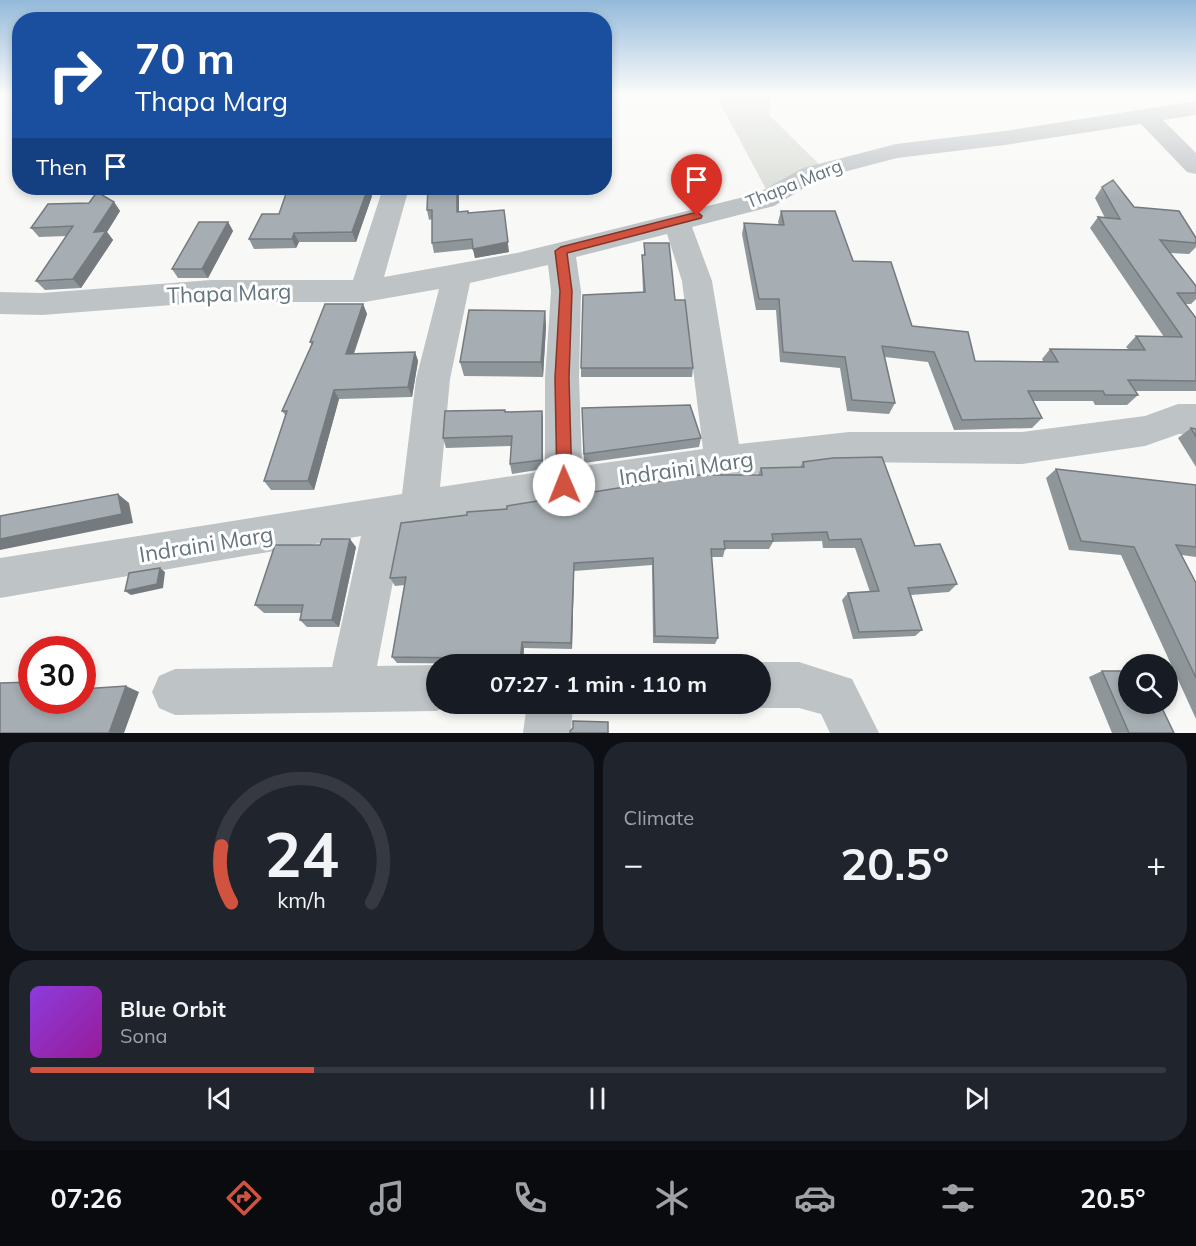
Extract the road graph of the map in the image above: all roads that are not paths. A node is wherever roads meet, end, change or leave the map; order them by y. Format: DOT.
graph roads {
  1 [pos="1061,129"];
  2 [pos="1159,129"];
  3 [pos="1196,167"];
  4 [pos="394,195"];
  5 [pos="676,221"];
  6 [pos="561,251"];
  7 [pos="457,276"];
  8 [pos="365,291"];
  9 [pos="0,303"];
  10 [pos="1196,419"];
  11 [pos="723,462"];
  12 [pos="564,485"];
  13 [pos="403,511"];
  14 [pos="0,578"];
  15 [pos="771,685"];
  16 [pos="426,688"];
  17 [pos="350,689"];
  18 [pos="175,692"];
  19 [pos="549,714"];
  20 [pos="547,733"];
  21 [pos="855,733"];
  1 -- 5 [label="street, Thapa Marg"];
  2 -- 3 [label="street"];
  4 -- 8 [label="street"];
  5 -- 6 [label="street, Thapa Marg"];
  5 -- 11 [label="street"];
  6 -- 7 [label="street, Thapa Marg"];
  6 -- 12 [label="street"];
  7 -- 8 [label="street, Thapa Marg"];
  7 -- 13 [label="street"];
  8 -- 9 [label="street, Thapa Marg"];
  10 -- 11 [label="street, Indraini Marg"];
  11 -- 12 [label="street, Indraini Marg"];
  12 -- 13 [label="street, Indraini Marg"];
  13 -- 14 [label="street, Indraini Marg"];
  13 -- 17 [label="street"];
  15 -- 21 [label="street"];
  16 -- 17 [label="street"];
  17 -- 18 [label="street"];
  19 -- 20 [label="street"];
}
